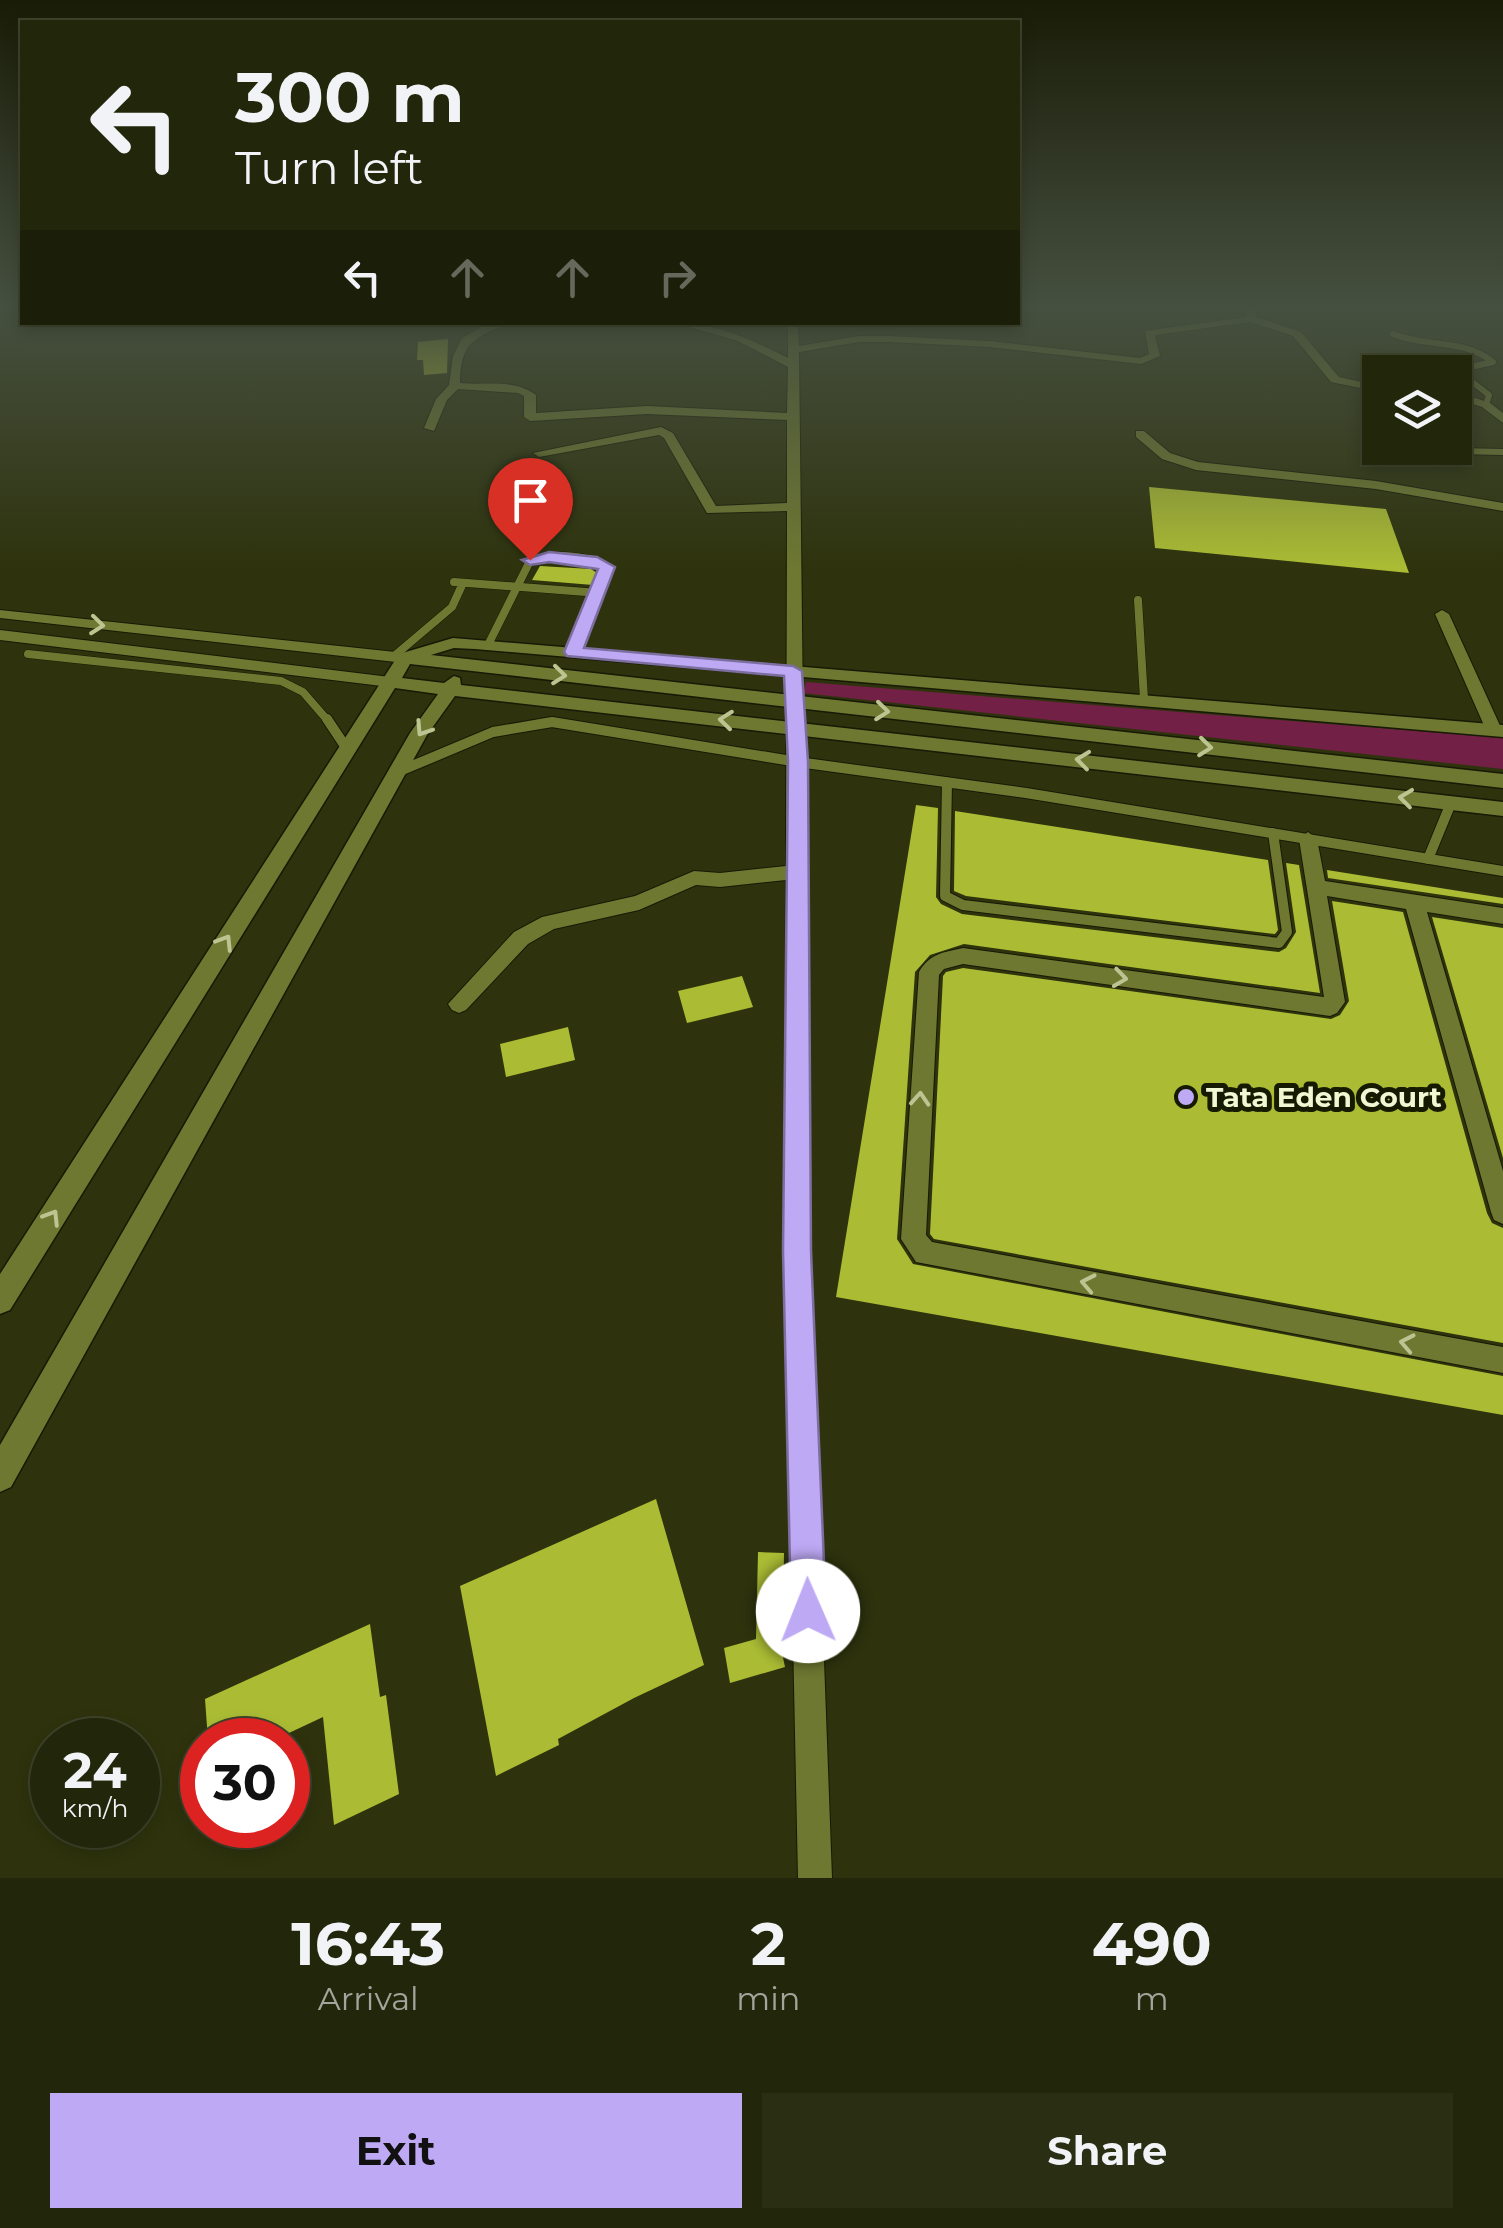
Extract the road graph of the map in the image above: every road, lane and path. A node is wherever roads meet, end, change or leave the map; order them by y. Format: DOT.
graph roads {
  1 [pos="447,394"];
  2 [pos="528,394"];
  3 [pos="794,394"];
  4 [pos="1489,394"];
  5 [pos="1472,400"];
  6 [pos="1486,405"];
  7 [pos="794,416"];
  8 [pos="1503,419"];
  9 [pos="430,428"];
  10 [pos="1140,434"];
  11 [pos="1472,451"];
  12 [pos="1503,452"];
  13 [pos="539,454"];
  14 [pos="793,507"];
  15 [pos="1503,507"];
  16 [pos="514,586"];
  17 [pos="599,594"];
  18 [pos="1138,600"];
  19 [pos="0,614"];
  20 [pos="1442,614"];
  21 [pos="0,635"];
  22 [pos="488,645"];
  23 [pos="573,652"];
  24 [pos="28,654"];
  25 [pos="399,658"];
  26 [pos="462,665"];
  27 [pos="793,671"];
  28 [pos="390,682"];
  29 [pos="450,690"];
  30 [pos="1144,699"];
  31 [pos="794,701"];
  32 [pos="796,728"];
  33 [pos="1499,730"];
  34 [pos="346,749"];
  35 [pos="798,762"];
  36 [pos="400,771"];
  37 [pos="1503,781"];
  38 [pos="946,782"];
  39 [pos="1451,803"];
  40 [pos="1503,809"];
  41 [pos="1273,834"];
  42 [pos="1308,840"];
  43 [pos="1428,860"];
  44 [pos="1503,871"];
  45 [pos="797,872"];
  46 [pos="1314,887"];
  47 [pos="1414,901"];
  48 [pos="1503,916"];
  49 [pos="459,1004"];
  50 [pos="1503,1212"];
  51 [pos="0,1300"];
  52 [pos="1503,1360"];
  53 [pos="0,1476"];
  54 [pos="815,1878"];
  1 -- 9 [label="street"];
  2 -- 7 [label="street"];
  3 -- 7 [label="street"];
  4 -- 6 [label="lane"];
  5 -- 6 [label="street"];
  6 -- 8 [label="street"];
  7 -- 14 [label="street"];
  10 -- 15 [label="street"];
  11 -- 12 [label="lane"];
  13 -- 14 [label="street"];
  14 -- 27 [label="street"];
  16 -- 17 [label="lane"];
  16 -- 17 [label="lane"];
  16 -- 22 [label="lane"];
  16 -- 25 [label="lane"];
  17 -- 23 [label="lane"];
  18 -- 30 [label="lane"];
  19 -- 25 [label="street, one-way"];
  20 -- 33 [label="street"];
  21 -- 28 [label="street"];
  22 -- 23 [label="street"];
  22 -- 25 [label="street"];
  23 -- 27 [label="street"];
  24 -- 34 [label="lane"];
  25 -- 26 [label="street"];
  25 -- 28 [label="street"];
  26 -- 29 [label="street"];
  26 -- 31 [label="street, one-way"];
  27 -- 30 [label="street"];
  27 -- 31 [label="street"];
  28 -- 29 [label="street"];
  28 -- 34 [label="street"];
  32 -- 29 [label="street, one-way"];
  29 -- 36 [label="street, one-way"];
  30 -- 33 [label="street"];
  31 -- 32 [label="street"];
  31 -- 37 [label="street, one-way"];
  32 -- 35 [label="street"];
  39 -- 32 [label="street, one-way"];
  51 -- 34 [label="street, one-way"];
  35 -- 36 [label="lane"];
  35 -- 38 [label="lane"];
  35 -- 45 [label="street"];
  36 -- 53 [label="street"];
  38 -- 41 [label="lane"];
  38 -- 41 [label="lane"];
  39 -- 40 [label="street"];
  39 -- 43 [label="lane"];
  41 -- 42 [label="lane"];
  42 -- 43 [label="lane"];
  42 -- 46 [label="street"];
  43 -- 44 [label="lane"];
  45 -- 49 [label="street"];
  45 -- 54 [label="street"];
  46 -- 47 [label="street"];
  52 -- 46 [label="street, one-way"];
  47 -- 48 [label="street"];
  47 -- 50 [label="street"];
}
